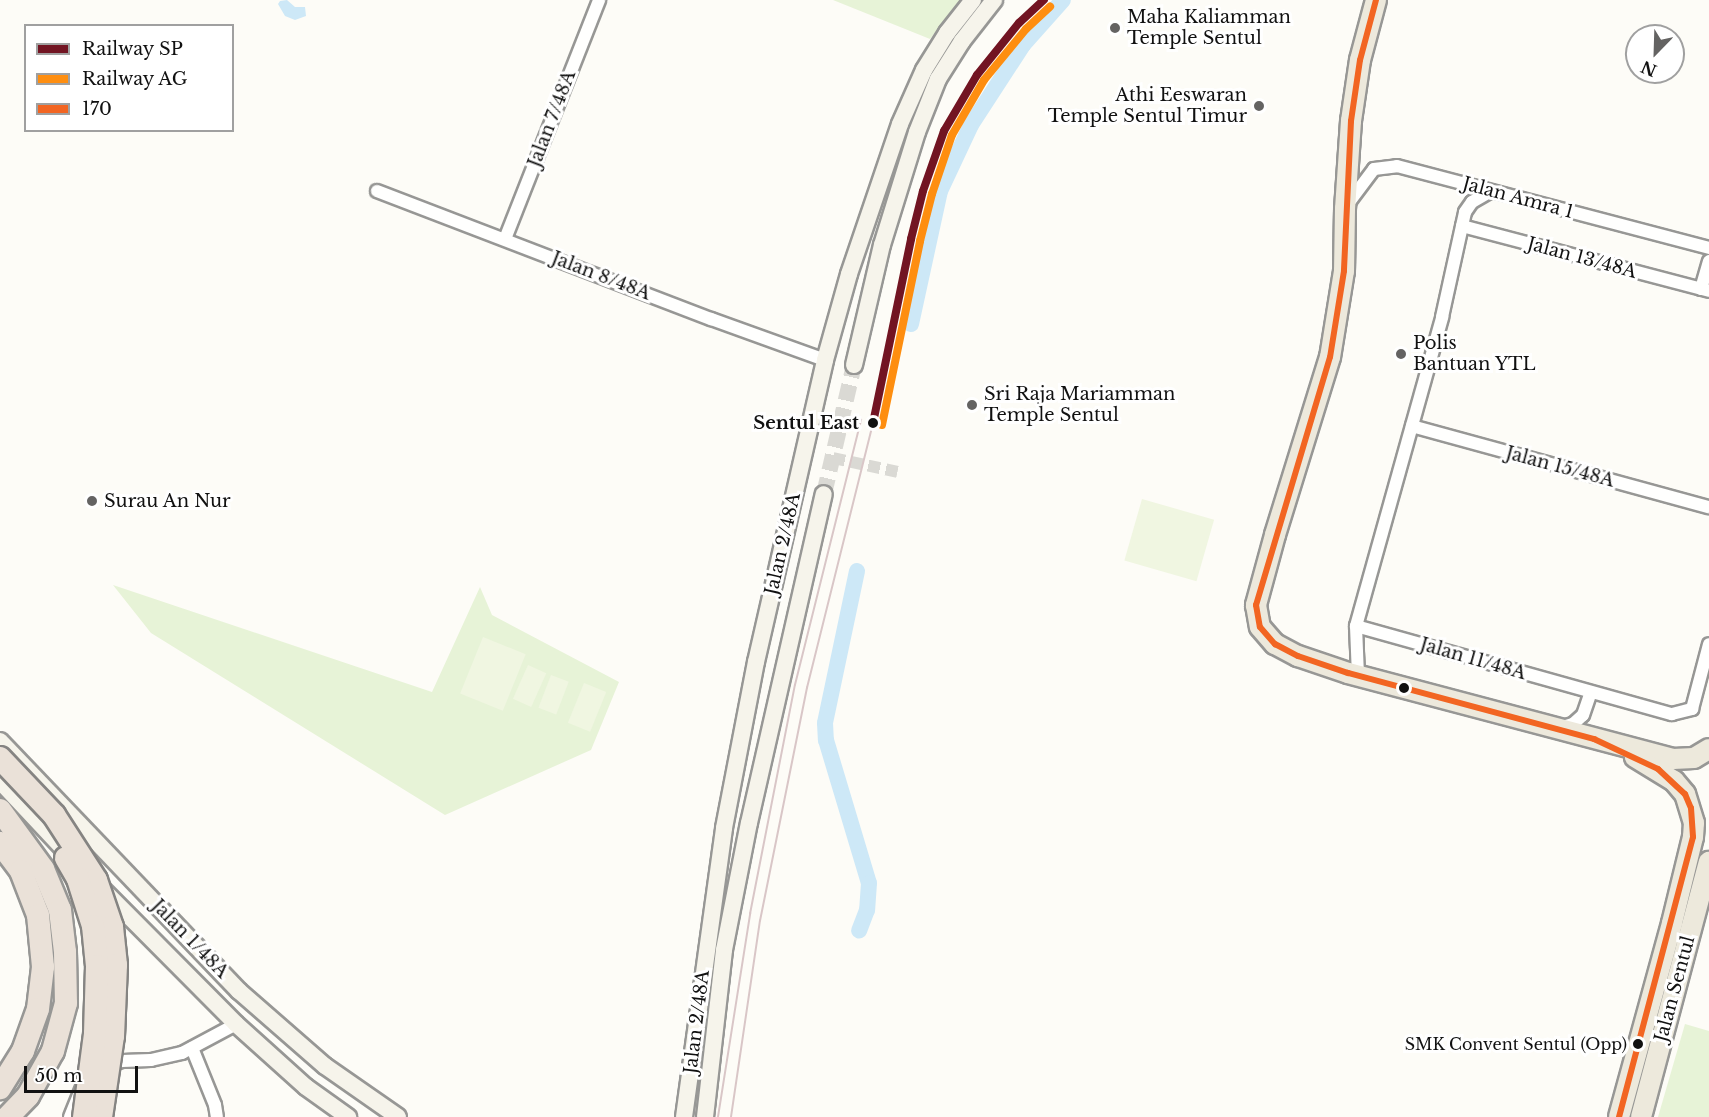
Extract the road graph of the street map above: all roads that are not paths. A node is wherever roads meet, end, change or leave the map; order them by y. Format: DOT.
graph roads {
  1 [pos="599,0"];
  2 [pos="973,0"];
  3 [pos="994,0"];
  4 [pos="1376,0"];
  5 [pos="377,191"];
  6 [pos="1491,191"];
  7 [pos="1345,209"];
  8 [pos="1462,226"];
  9 [pos="505,238"];
  10 [pos="1709,248"];
  11 [pos="1709,261"];
  12 [pos="1705,290"];
  13 [pos="825,360"];
  14 [pos="854,365"];
  15 [pos="1412,426"];
  16 [pos="824,494"];
  17 [pos="1709,507"];
  18 [pos="1356,626"];
  19 [pos="1709,644"];
  20 [pos="1358,676"];
  21 [pos="1591,692"];
  22 [pos="1556,729"];
  23 [pos="1594,739"];
  24 [pos="0,741"];
  25 [pos="1709,749"];
  26 [pos="0,758"];
  27 [pos="0,763"];
  28 [pos="0,782"];
  29 [pos="0,810"];
  30 [pos="0,843"];
  31 [pos="1709,862"];
  32 [pos="236,1023"];
  33 [pos="192,1048"];
  34 [pos="0,1088"];
  35 [pos="8,1117"];
  36 [pos="70,1117"];
  37 [pos="84,1117"];
  38 [pos="101,1117"];
  39 [pos="217,1117"];
  40 [pos="348,1117"];
  41 [pos="398,1117"];
  42 [pos="684,1117"];
  43 [pos="705,1117"];
  44 [pos="1618,1117"];
  45 [pos="1641,1117"];
  1 -- 9 [label="street, Jalan 7/48A"];
  2 -- 13 [label="main road, Jalan 2/48A"];
  3 -- 14 [label="main road"];
  4 -- 7 [label="main road"];
  5 -- 9 [label="street, Jalan 8/48A"];
  6 -- 7 [label="street, Jalan Amra 1"];
  6 -- 8 [label="street"];
  6 -- 10 [label="street, Jalan Amra 1"];
  7 -- 20 [label="main road"];
  8 -- 12 [label="street, Jalan 13/48A"];
  8 -- 15 [label="street"];
  9 -- 13 [label="street, Jalan 8/48A"];
  11 -- 12 [label="street"];
  13 -- 42 [label="main road, Jalan 2/48A"];
  15 -- 17 [label="street, Jalan 15/48A"];
  15 -- 18 [label="street"];
  16 -- 43 [label="main road, Jalan 2/48A"];
  18 -- 20 [label="street"];
  18 -- 21 [label="street, Jalan 11/48A"];
  19 -- 21 [label="street, Jalan 11/48A"];
  20 -- 22 [label="main road"];
  21 -- 22 [label="street"];
  22 -- 23 [label="main road"];
  23 -- 25 [label="main road"];
  23 -- 44 [label="main road, Jalan Sentul"];
  24 -- 41 [label="main road, Jalan 1/48A"];
  26 -- 38 [label="highway, bridge"];
  27 -- 37 [label="highway, bridge"];
  28 -- 32 [label="main road, Jalan 1/48A"];
  29 -- 35 [label="highway"];
  30 -- 34 [label="highway"];
  31 -- 45 [label="main road, Jalan Sentul"];
  32 -- 33 [label="street"];
  32 -- 40 [label="main road, Jalan 1/48A"];
  33 -- 36 [label="street"];
  33 -- 39 [label="street"];
}
